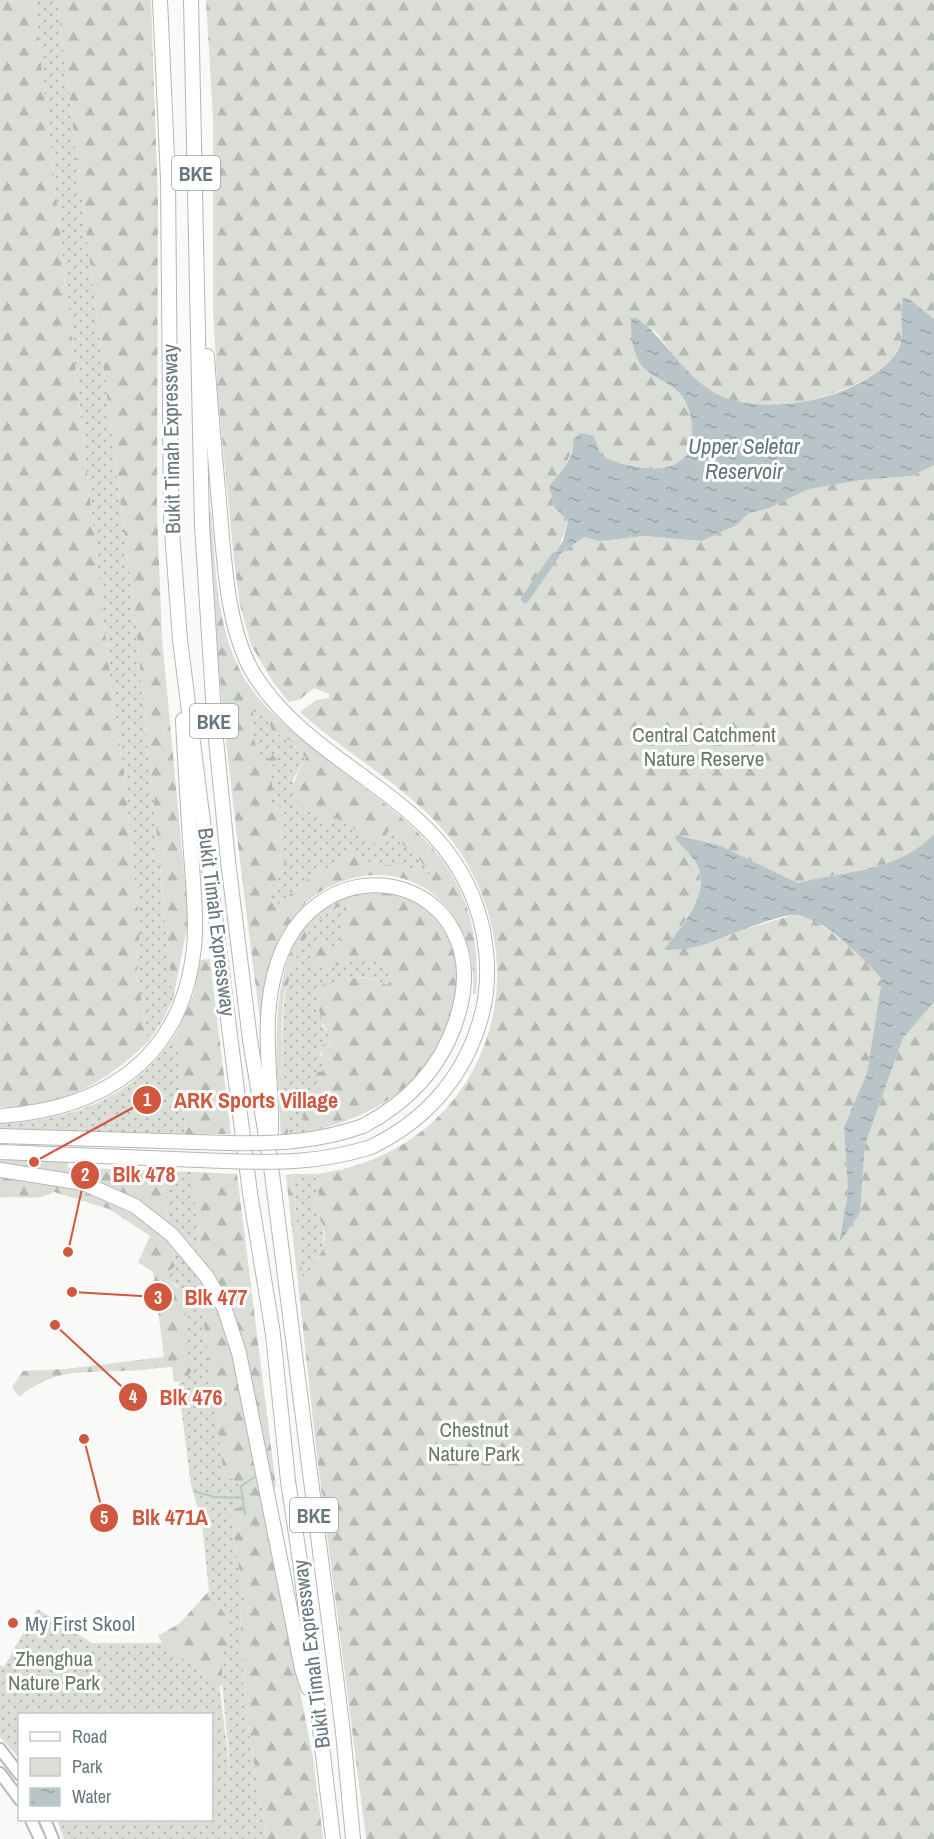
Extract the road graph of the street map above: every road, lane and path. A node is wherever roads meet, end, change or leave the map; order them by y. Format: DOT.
graph roads {
  1 [pos="160,0"];
  2 [pos="191,0"];
  3 [pos="200,331"];
  4 [pos="180,640"];
  5 [pos="0,1116"];
  6 [pos="0,1136"];
  7 [pos="0,1152"];
  8 [pos="271,1166"];
  9 [pos="0,1170"];
  10 [pos="317,1716"];
  11 [pos="0,1749"];
  12 [pos="18,1772"];
  13 [pos="0,1773"];
  14 [pos="18,1797"];
  15 [pos="31,1821"];
  16 [pos="45,1821"];
  17 [pos="40,1839"];
  18 [pos="53,1839"];
  19 [pos="333,1839"];
  20 [pos="353,1839"];
  1 -- 4 [label="highway, Bukit Timah Expressway / BKE"];
  2 -- 3 [label="highway, Bukit Timah Expressway / BKE"];
  3 -- 7 [label="highway, bridge"];
  3 -- 8 [label="highway, Bukit Timah Expressway / BKE"];
  4 -- 5 [label="highway"];
  4 -- 10 [label="highway, Bukit Timah Expressway / BKE"];
  6 -- 8 [label="highway, bridge"];
  8 -- 20 [label="highway, Bukit Timah Expressway / BKE"];
  9 -- 10 [label="highway"];
  10 -- 19 [label="highway, Bukit Timah Expressway / BKE"];
  11 -- 12 [label="main road"];
  13 -- 14 [label="main road"];
  15 -- 17 [label="main road"];
  16 -- 18 [label="main road"];
}
